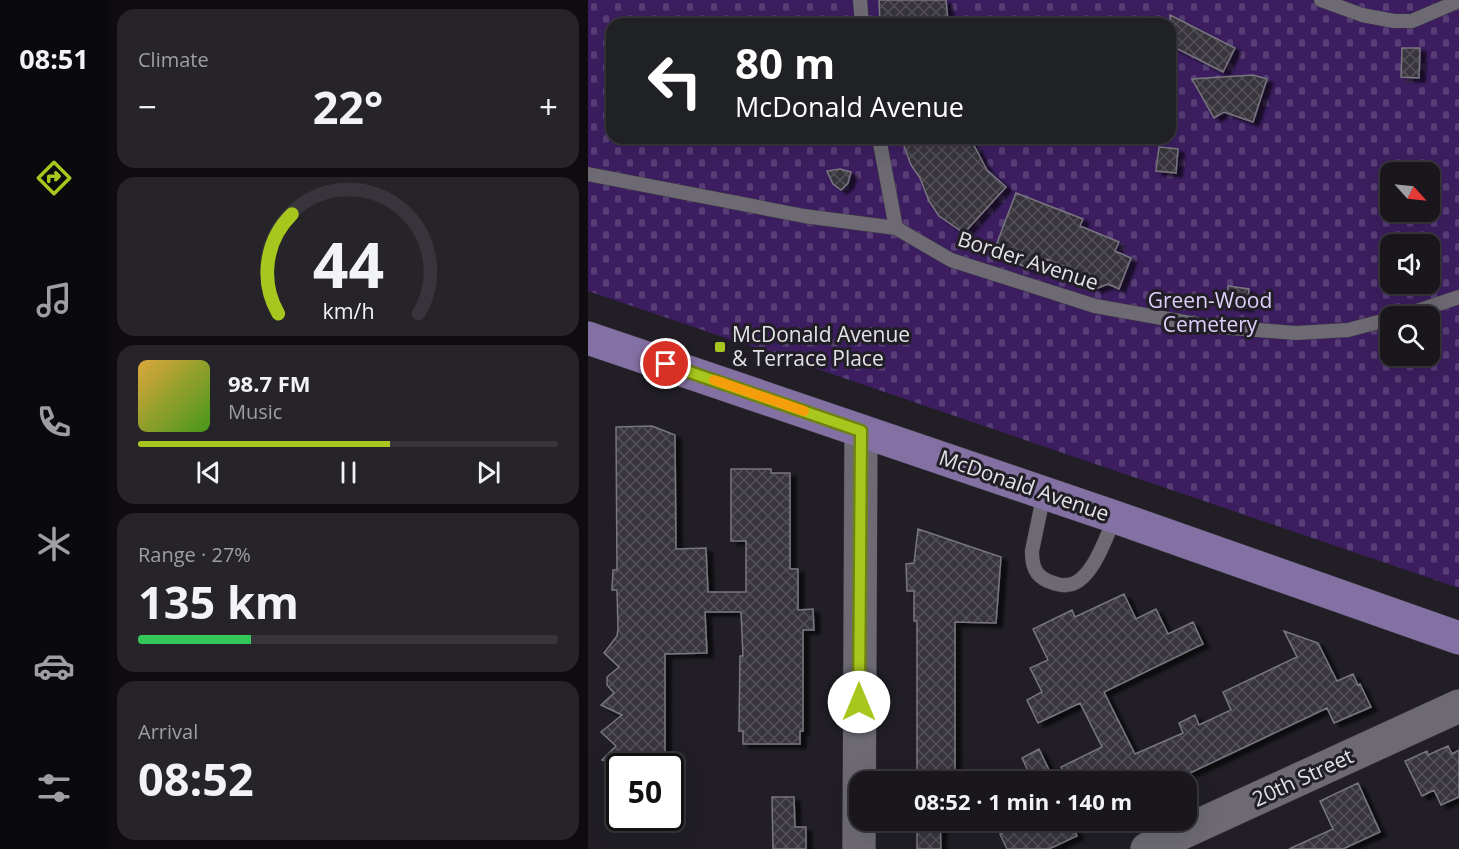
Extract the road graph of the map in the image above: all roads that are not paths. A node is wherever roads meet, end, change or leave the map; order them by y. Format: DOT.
graph roads {
  1 [pos="860,0"];
  2 [pos="1321,0"];
  3 [pos="1459,0"];
  4 [pos="862,18"];
  5 [pos="880,144"];
  6 [pos="588,174"];
  7 [pos="896,228"];
  8 [pos="1459,297"];
  9 [pos="1432,306"];
  10 [pos="1380,322"];
  11 [pos="588,338"];
  12 [pos="861,431"];
  13 [pos="1044,493"];
  14 [pos="1115,517"];
  15 [pos="1459,638"];
  16 [pos="1459,706"];
  17 [pos="859,849"];
  18 [pos="1147,849"];
  1 -- 4 [label="lane"];
  2 -- 3 [label="lane"];
  5 -- 7 [label="lane"];
  6 -- 7 [label="lane, Border Avenue"];
  7 -- 10 [label="lane, Border Avenue"];
  8 -- 9 [label="lane"];
  11 -- 12 [label="main road, McDonald Avenue"];
  12 -- 13 [label="main road, McDonald Avenue"];
  12 -- 17 [label="main road"];
  13 -- 14 [label="main road, McDonald Avenue"];
  13 -- 14 [label="lane"];
  14 -- 15 [label="main road, McDonald Avenue"];
  16 -- 18 [label="main road, 20th Street"];
}
